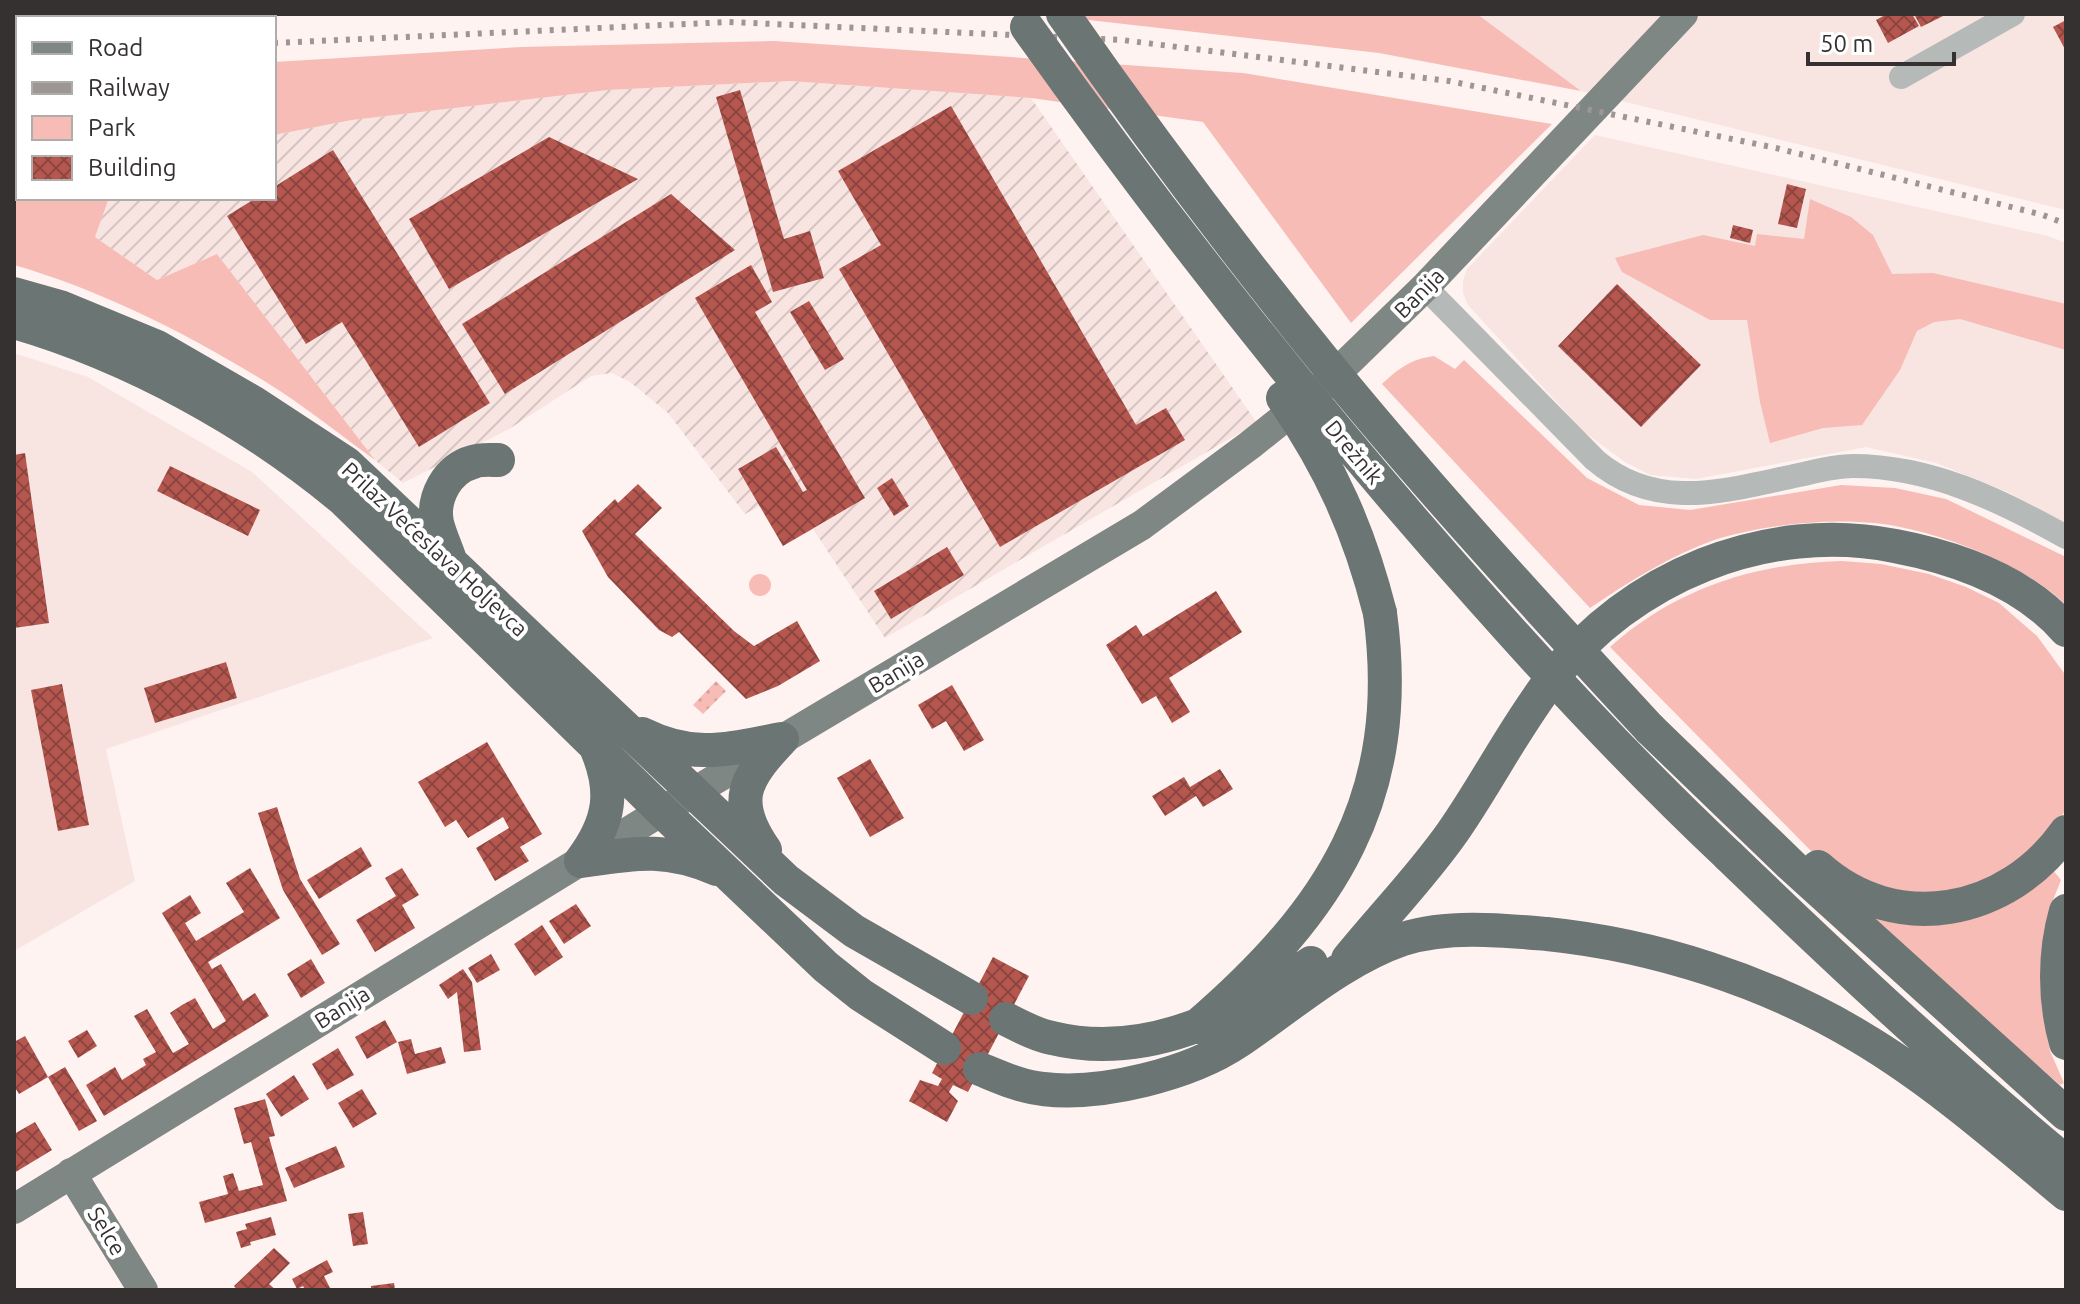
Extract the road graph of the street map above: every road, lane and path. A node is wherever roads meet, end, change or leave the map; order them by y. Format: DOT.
graph roads {
  1 [pos="1018,14"];
  2 [pos="1063,14"];
  3 [pos="1683,14"];
  4 [pos="2013,14"];
  5 [pos="1901,77"];
  6 [pos="1179,234"];
  7 [pos="1425,287"];
  8 [pos="14,294"];
  9 [pos="55,320"];
  10 [pos="14,322"];
  11 [pos="498,460"];
  12 [pos="2066,537"];
  13 [pos="452,564"];
  14 [pos="2066,630"];
  15 [pos="606,733"];
  16 [pos="782,739"];
  17 [pos="694,792"];
  18 [pos="662,811"];
  19 [pos="1754,831"];
  20 [pos="2066,832"];
  21 [pos="581,861"];
  22 [pos="730,875"];
  23 [pos="786,880"];
  24 [pos="1393,904"];
  25 [pos="2066,911"];
  26 [pos="1337,972"];
  27 [pos="971,998"];
  28 [pos="1006,1019"];
  29 [pos="1196,1027"];
  30 [pos="2066,1043"];
  31 [pos="944,1048"];
  32 [pos="980,1069"];
  33 [pos="2066,1114"];
  34 [pos="2066,1162"];
  35 [pos="71,1173"];
  36 [pos="2066,1194"];
  37 [pos="14,1209"];
  38 [pos="143,1290"];
  1 -- 6 [label="highway, Drežnik, bridge"];
  2 -- 19 [label="highway, Drežnik, bridge"];
  3 -- 7 [label="main road, Banija"];
  4 -- 5 [label="street"];
  6 -- 29 [label="highway, bridge"];
  6 -- 34 [label="highway, Drežnik, bridge"];
  7 -- 12 [label="street"];
  7 -- 16 [label="main road, Banija"];
  8 -- 9 [label="highway, Prilaz Većeslava Holjevca"];
  9 -- 10 [label="highway, Prilaz Većeslava Holjevca"];
  9 -- 13 [label="highway, Prilaz Većeslava Holjevca"];
  9 -- 15 [label="highway, Prilaz Većeslava Holjevca"];
  11 -- 13 [label="highway"];
  13 -- 15 [label="highway, Prilaz Većeslava Holjevca"];
  14 -- 24 [label="highway"];
  15 -- 16 [label="highway"];
  15 -- 17 [label="highway, Prilaz Većeslava Holjevca"];
  15 -- 18 [label="highway, Prilaz Većeslava Holjevca"];
  15 -- 21 [label="highway"];
  16 -- 17 [label="main road, Banija"];
  16 -- 23 [label="highway"];
  17 -- 18 [label="main road, Banija"];
  17 -- 23 [label="highway, Prilaz Većeslava Holjevca"];
  18 -- 21 [label="main road, Banija"];
  18 -- 22 [label="highway, Prilaz Većeslava Holjevca"];
  19 -- 20 [label="highway"];
  19 -- 33 [label="highway, Drežnik"];
  21 -- 22 [label="highway"];
  21 -- 35 [label="main road, Banija"];
  22 -- 31 [label="highway, Prilaz Većeslava Holjevca"];
  23 -- 27 [label="highway"];
  24 -- 26 [label="highway"];
  24 -- 29 [label="highway"];
  25 -- 30 [label="highway"];
  26 -- 32 [label="highway"];
  26 -- 36 [label="highway"];
  28 -- 29 [label="highway"];
  35 -- 37 [label="main road, Banija"];
  35 -- 38 [label="main road, Selce"];
}
